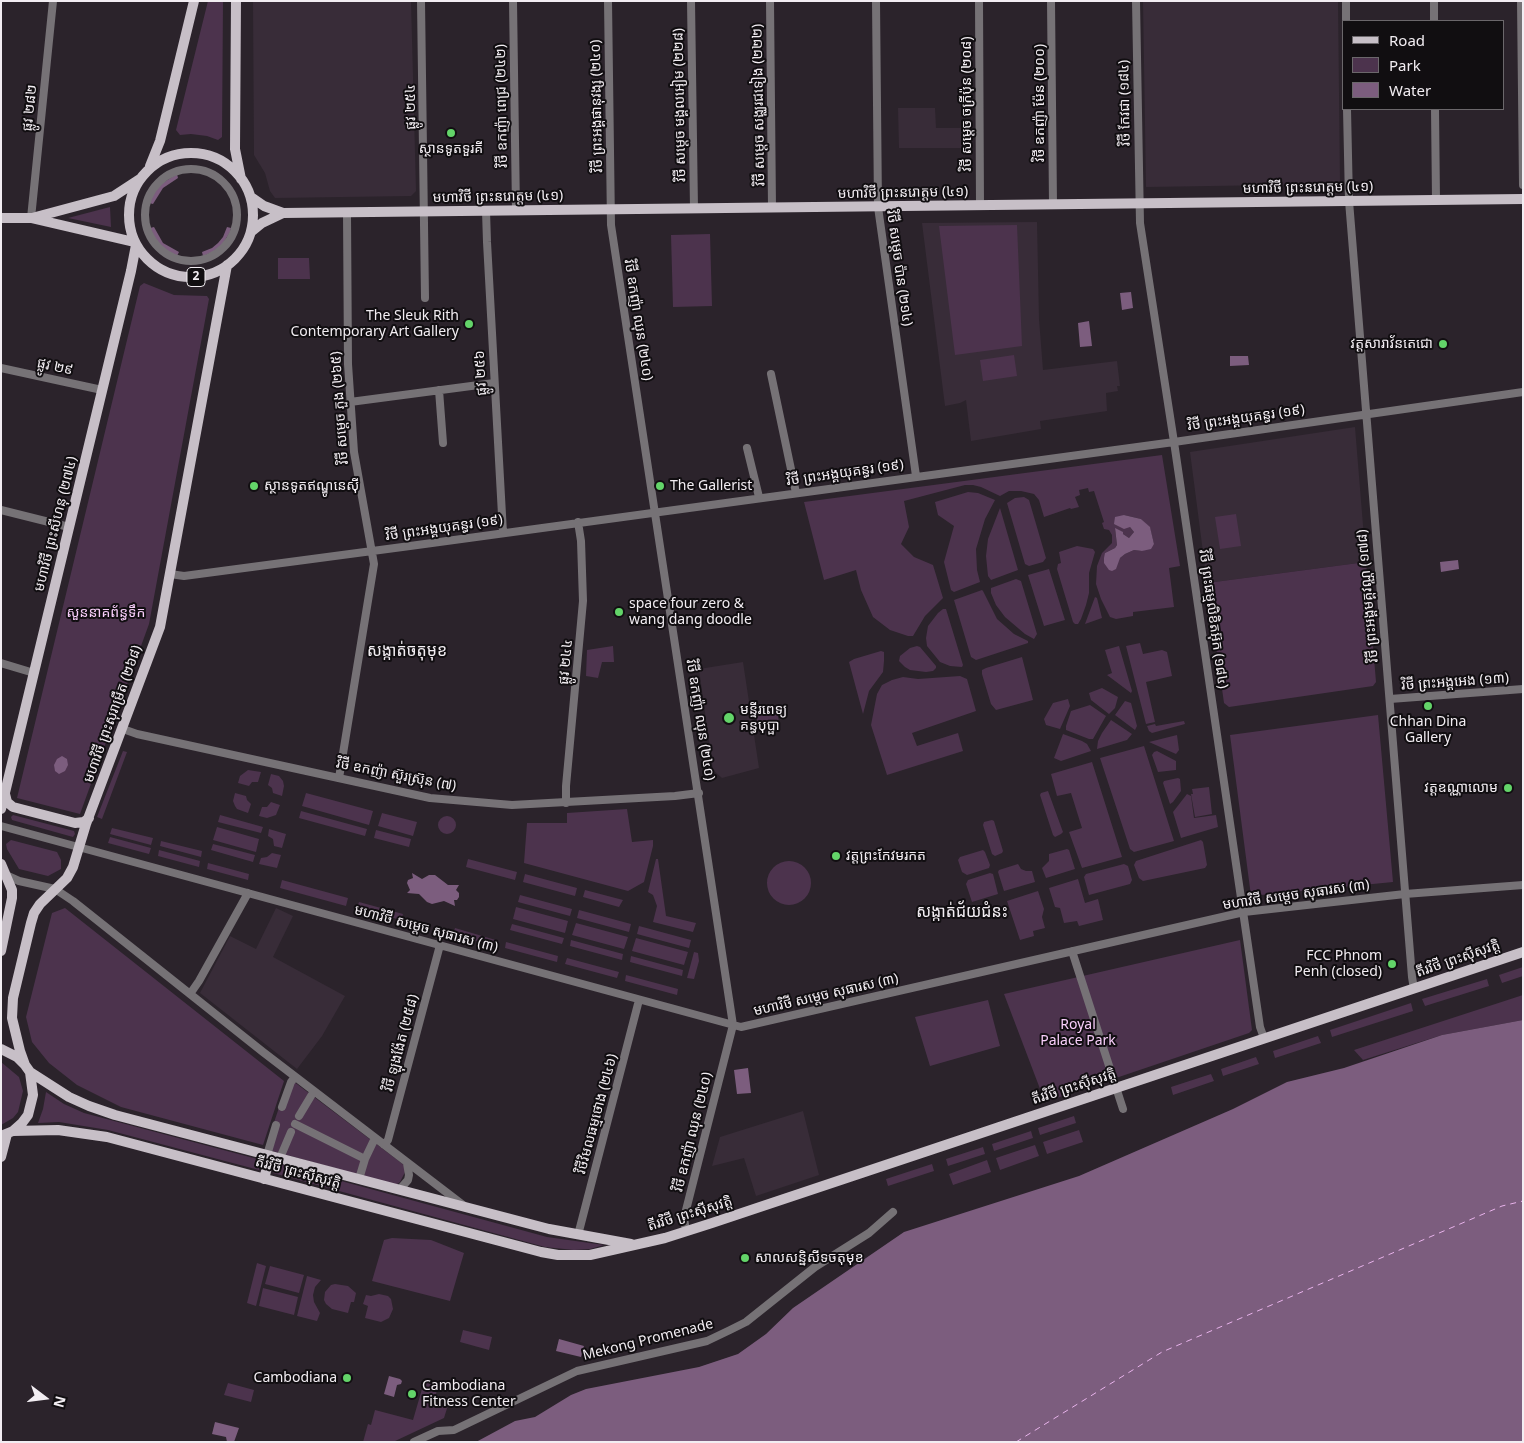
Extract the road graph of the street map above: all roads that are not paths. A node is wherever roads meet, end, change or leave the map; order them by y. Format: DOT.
graph roads {
  1 [pos="53,1"];
  2 [pos="194,1"];
  3 [pos="236,1"];
  4 [pos="421,1"];
  5 [pos="513,1"];
  6 [pos="608,1"];
  7 [pos="690,1"];
  8 [pos="770,1"];
  9 [pos="876,1"];
  10 [pos="979,1"];
  11 [pos="1051,1"];
  12 [pos="1136,1"];
  13 [pos="1346,1"];
  14 [pos="1434,1"];
  15 [pos="1521,1"];
  16 [pos="1346,20"];
  17 [pos="1434,20"];
  18 [pos="1348,110"];
  19 [pos="1435,110"];
  20 [pos="150,166"];
  21 [pos="140,179"];
  22 [pos="241,179"];
  23 [pos="224,183"];
  24 [pos="1523,184"];
  25 [pos="251,198"];
  26 [pos="1523,199"];
  27 [pos="1436,200"];
  28 [pos="1348,201"];
  29 [pos="1139,204"];
  30 [pos="1053,205"];
  31 [pos="980,206"];
  32 [pos="878,207"];
  33 [pos="772,208"];
  34 [pos="694,209"];
  35 [pos="611,210"];
  36 [pos="486,211"];
  37 [pos="516,211"];
  38 [pos="425,212"];
  39 [pos="347,213"];
  40 [pos="283,214"];
  41 [pos="1,218"];
  42 [pos="31,218"];
  43 [pos="251,232"];
  44 [pos="135,244"];
  45 [pos="228,265"];
  46 [pos="425,298"];
  47 [pos="1,368"];
  48 [pos="771,374"];
  49 [pos="494,383"];
  50 [pos="102,390"];
  51 [pos="439,390"];
  52 [pos="1523,392"];
  53 [pos="350,402"];
  54 [pos="1366,413"];
  55 [pos="1174,442"];
  56 [pos="443,443"];
  57 [pos="747,448"];
  58 [pos="916,476"];
  59 [pos="796,493"];
  60 [pos="759,497"];
  61 [pos="1,510"];
  62 [pos="655,512"];
  63 [pos="578,522"];
  64 [pos="69,528"];
  65 [pos="502,533"];
  66 [pos="372,550"];
  67 [pos="170,574"];
  68 [pos="1,664"];
  69 [pos="34,673"];
  70 [pos="1523,690"];
  71 [pos="1390,699"];
  72 [pos="123,729"];
  73 [pos="339,778"];
  74 [pos="698,793"];
  75 [pos="5,794"];
  76 [pos="566,803"];
  77 [pos="1,809"];
  78 [pos="89,818"];
  79 [pos="1,826"];
  80 [pos="79,848"];
  81 [pos="1,864"];
  82 [pos="8,876"];
  83 [pos="1523,884"];
  84 [pos="55,889"];
  85 [pos="248,894"];
  86 [pos="1405,894"];
  87 [pos="1244,912"];
  88 [pos="440,945"];
  89 [pos="1,951"];
  90 [pos="1072,952"];
  91 [pos="1523,952"];
  92 [pos="1414,989"];
  93 [pos="190,994"];
  94 [pos="640,1000"];
  95 [pos="733,1025"];
  96 [pos="1264,1038"];
  97 [pos="1,1049"];
  98 [pos="28,1069"];
  99 [pos="295,1077"];
  100 [pos="1116,1087"];
  101 [pos="314,1091"];
  102 [pos="282,1107"];
  103 [pos="1124,1109"];
  104 [pos="299,1116"];
  105 [pos="295,1124"];
  106 [pos="276,1125"];
  107 [pos="291,1132"];
  108 [pos="7,1133"];
  109 [pos="375,1138"];
  110 [pos="384,1145"];
  111 [pos="272,1156"];
  112 [pos="1,1157"];
  113 [pos="365,1159"];
  114 [pos="406,1163"];
  115 [pos="264,1179"];
  116 [pos="359,1179"];
  117 [pos="397,1189"];
  118 [pos="467,1208"];
  119 [pos="893,1212"];
  120 [pos="686,1231"];
  121 [pos="578,1235"];
  122 [pos="604,1238"];
  123 [pos="632,1244"];
  124 [pos="603,1252"];
  125 [pos="414,1442"];
  1 -- 42 [label="street, ផ្លូវ ២៨២"];
  2 -- 20 [label="main road"];
  3 -- 22 [label="main road"];
  4 -- 38 [label="street, ផ្លូវ ២៥៤"];
  5 -- 37 [label="street, វិថី ឧកញ៉ា ពេជ្រ (២៤២)"];
  6 -- 35 [label="street, វិថី ព្រះអង្គផានុវង្ស (២៤០)"];
  7 -- 34 [label="street, វិថី សម្តេច មង្គលអៀម (២២៨)"];
  8 -- 33 [label="street, វិថី សម្តេច សង្ឈរជទៀង (២២២)"];
  9 -- 32 [label="street, វិថី សម្តេច ប៉ាន (២១៤)"];
  10 -- 31 [label="street, វិថី សម្តេច ចក្រីប៉ុន (២០៨)"];
  11 -- 30 [label="street, វិថី ឧកញ៉ា ម៉ែន (២០០)"];
  12 -- 29 [label="street, វិថី កែវជា (១៨៤)"];
  13 -- 16 [label="street"];
  14 -- 17 [label="street"];
  15 -- 24 [label="street"];
  18 -- 28 [label="street, វិថី ព្រះអង្គមគ្គវណ្ណ (១៧៨)"];
  19 -- 27 [label="street"];
  20 -- 21 [label="main road, 2"];
  20 -- 22 [label="main road, 2"];
  21 -- 42 [label="main road, 2"];
  21 -- 44 [label="main road, 2"];
  22 -- 25 [label="main road, 2"];
  23 -- 23 [label="street"];
  25 -- 40 [label="main road, មហាវិថី ព្រះនរោត្តម (៤១)"];
  25 -- 43 [label="main road, 2"];
  26 -- 27 [label="main road, មហាវិថី ព្រះនរោត្តម (៤១)"];
  27 -- 28 [label="main road, មហាវិថី ព្រះនរោត្តម (៤១)"];
  28 -- 29 [label="main road, មហាវិថី ព្រះនរោត្តម (៤១)"];
  28 -- 54 [label="street, វិថី ព្រះអង្គមគ្គវណ្ណ (១៧៨)"];
  29 -- 30 [label="main road, មហាវិថី ព្រះនរោត្តម (៤១)"];
  29 -- 55 [label="street, វិថី ព្រះធម្មលិខិតអ៊ុក (១៨៤)"];
  30 -- 31 [label="main road, មហាវិថី ព្រះនរោត្តម (៤១)"];
  31 -- 32 [label="main road, មហាវិថី ព្រះនរោត្តម (៤១)"];
  32 -- 33 [label="main road, មហាវិថី ព្រះនរោត្តម (៤១)"];
  32 -- 58 [label="street, វិថី សម្តេច ប៉ាន (២១៤)"];
  33 -- 34 [label="main road, មហាវិថី ព្រះនរោត្តម (៤១)"];
  34 -- 35 [label="main road, មហាវិថី ព្រះនរោត្តម (៤១)"];
  35 -- 37 [label="main road, មហាវិថី ព្រះនរោត្តម (៤១)"];
  35 -- 62 [label="street, វិថី ឧកញ៉ា ឈុន (២៤០)"];
  36 -- 37 [label="main road, មហាវិថី ព្រះនរោត្តម (៤១)"];
  36 -- 38 [label="main road, មហាវិថី ព្រះនរោត្តម (៤១)"];
  36 -- 49 [label="street, ផ្លូវ ២៥៦"];
  38 -- 39 [label="main road, មហាវិថី ព្រះនរោត្តម (៤១)"];
  38 -- 46 [label="street, ផ្លូវ ២៥៤"];
  39 -- 40 [label="main road, មហាវិថី ព្រះនរោត្តម (៤១)"];
  39 -- 53 [label="street, វិថី សម្តេច ភួង (២៦៥)"];
  40 -- 43 [label="main road, មហាវិថី ព្រះនរោត្តម (៤១)"];
  41 -- 42 [label="main road, 2"];
  42 -- 44 [label="main road, 2"];
  43 -- 45 [label="main road, 2"];
  44 -- 45 [label="main road, 2"];
  44 -- 50 [label="main road, មហាវិថី ព្រះសីហនុ (២៧៤)"];
  45 -- 67 [label="main road, មហាវិថី ព្រះសុរាម្រឹត (២៦៨)"];
  47 -- 50 [label="street, ផ្លូវ ២៩"];
  48 -- 59 [label="street"];
  49 -- 51 [label="street"];
  49 -- 65 [label="street, ផ្លូវ ២៥៦"];
  50 -- 64 [label="main road, មហាវិថី ព្រះសីហនុ (២៧៤)"];
  51 -- 53 [label="street"];
  51 -- 56 [label="street"];
  52 -- 54 [label="street, វិថី ព្រះអង្គយុគន្ធរ (១៩)"];
  53 -- 66 [label="street, វិថី សម្តេច ភួង (២៦៥)"];
  54 -- 55 [label="street, វិថី ព្រះអង្គយុគន្ធរ (១៩)"];
  54 -- 71 [label="street, វិថី ព្រះអង្គមគ្គវណ្ណ (១៧៨)"];
  55 -- 58 [label="street, វិថី ព្រះអង្គយុគន្ធរ (១៩)"];
  55 -- 87 [label="street, វិថី ព្រះធម្មលិខិតអ៊ុក (១៨៤)"];
  57 -- 60 [label="street"];
  58 -- 59 [label="street, វិថី ព្រះអង្គយុគន្ធរ (១៩)"];
  59 -- 60 [label="street, វិថី ព្រះអង្គយុគន្ធរ (១៩)"];
  60 -- 62 [label="street, វិថី ព្រះអង្គយុគន្ធរ (១៩)"];
  61 -- 64 [label="street"];
  62 -- 63 [label="street, វិថី ព្រះអង្គយុគន្ធរ (១៩)"];
  62 -- 74 [label="street, វិថី ឧកញ៉ា ឈុន (២៤០)"];
  63 -- 65 [label="street, វិថី ព្រះអង្គយុគន្ធរ (១៩)"];
  63 -- 76 [label="street, ផ្លូវ ២៤៤"];
  64 -- 69 [label="main road, មហាវិថី ព្រះសីហនុ (២៧៤)"];
  65 -- 66 [label="street, វិថី ព្រះអង្គយុគន្ធរ (១៩)"];
  66 -- 67 [label="street, វិថី ព្រះអង្គយុគន្ធរ (១៩)"];
  66 -- 73 [label="street, វិថី សម្តេច ភួង (២៦៥)"];
  67 -- 72 [label="main road, មហាវិថី ព្រះសុរាម្រឹត (២៦៨)"];
  68 -- 69 [label="street"];
  69 -- 75 [label="main road, មហាវិថី ព្រះសីហនុ (២៧៤)"];
  70 -- 71 [label="street, វិថី ព្រះអង្គអេង (១៣)"];
  71 -- 86 [label="street, វិថី ព្រះអង្គមគ្គវណ្ណ (១៧៨)"];
  72 -- 73 [label="street, វិថី ឧកញ៉ា ស៊ួរស៊្រុន (៧)"];
  72 -- 78 [label="main road, មហាវិថី ព្រះសុរាម្រឹត (២៦៨)"];
  73 -- 76 [label="street, វិថី ឧកញ៉ា ស៊ួរស៊្រុន (៧)"];
  74 -- 76 [label="street, វិថី ឧកញ៉ា ស៊ួរស៊្រុន (៧)"];
  74 -- 95 [label="street, វិថី ឧកញ៉ា ឈុន (២៤០)"];
  75 -- 77 [label="main road, មហាវិថី ព្រះសីហនុ (២៧៤)"];
  75 -- 78 [label="main road"];
  78 -- 80 [label="main road, មហាវិថី ព្រះសុរាម្រឹត (២៦៨)"];
  79 -- 80 [label="street, មហាវិថី សម្តេច សុធារស (៣)"];
  80 -- 84 [label="main road, មហាវិថី ព្រះសុរាម្រឹត (២៦៨)"];
  80 -- 85 [label="street, មហាវិថី សម្តេច សុធារស (៣)"];
  81 -- 82 [label="main road"];
  82 -- 84 [label="street, តីរវិថី ព្រះស៊ីសុវត្តិ"];
  82 -- 89 [label="main road"];
  83 -- 86 [label="street, មហាវិថី សម្តេច សុធារស (៣)"];
  84 -- 93 [label="street, តីរវិថី ព្រះស៊ីសុវត្តិ"];
  84 -- 98 [label="main road, មហាវិថី ព្រះសុរាម្រឹត (២៦៨)"];
  85 -- 88 [label="street, មហាវិថី សម្តេច សុធារស (៣)"];
  85 -- 93 [label="street"];
  86 -- 87 [label="street, មហាវិថី សម្តេច សុធារស (៣)"];
  86 -- 92 [label="street, វិថី ព្រះអង្គមគ្គវណ្ណ (១៧៨)"];
  87 -- 90 [label="street, មហាវិថី សម្តេច សុធារស (៣)"];
  87 -- 96 [label="street, វិថី ព្រះធម្មលិខិតអ៊ុក (១៨៤)"];
  88 -- 94 [label="street, មហាវិថី សម្តេច សុធារស (៣)"];
  88 -- 110 [label="street, វិថី ឡុងង៉ែត (២៥៨)"];
  90 -- 95 [label="street, មហាវិថី សម្តេច សុធារស (៣)"];
  90 -- 100 [label="street"];
  91 -- 92 [label="main road, តីរវិថី ព្រះស៊ីសុវត្តិ"];
  92 -- 96 [label="main road, តីរវិថី ព្រះស៊ីសុវត្តិ"];
  93 -- 99 [label="street, តីរវិថី ព្រះស៊ីសុវត្តិ"];
  94 -- 95 [label="street, មហាវិថី សម្តេច សុធារស (៣)"];
  94 -- 121 [label="street, វិថីវិមលធម្មថោង (២៤៦)"];
  95 -- 120 [label="street, វិថី ឧកញ៉ា ឈុន (២៤០)"];
  96 -- 100 [label="main road, តីរវិថី ព្រះស៊ីសុវត្តិ"];
  97 -- 98 [label="main road, តីរវិថី ព្រះស៊ីសុវត្តិ"];
  98 -- 108 [label="main road, មហាវិថី ព្រះសុរាម្រឹត (២៦៨)"];
  98 -- 111 [label="main road, តីរវិថី ព្រះស៊ីសុវត្តិ"];
  99 -- 101 [label="street, តីរវិថី ព្រះស៊ីសុវត្តិ"];
  99 -- 102 [label="street"];
  100 -- 103 [label="street"];
  100 -- 120 [label="main road, តីរវិថី ព្រះស៊ីសុវត្តិ"];
  101 -- 104 [label="street"];
  101 -- 109 [label="street, តីរវិថី ព្រះស៊ីសុវត្តិ"];
  105 -- 113 [label="street"];
  106 -- 111 [label="street"];
  107 -- 111 [label="street"];
  108 -- 112 [label="main road"];
  108 -- 115 [label="main road, តីរវិថី ព្រះស៊ីសុវត្តិ"];
  109 -- 110 [label="street, តីរវិថី ព្រះស៊ីសុវត្តិ"];
  109 -- 113 [label="street"];
  110 -- 114 [label="street, តីរវិថី ព្រះស៊ីសុវត្តិ"];
  111 -- 115 [label="main road"];
  111 -- 116 [label="main road, តីរវិថី ព្រះស៊ីសុវត្តិ"];
  113 -- 116 [label="street"];
  114 -- 117 [label="street"];
  114 -- 118 [label="street, តីរវិថី ព្រះស៊ីសុវត្តិ"];
  115 -- 124 [label="main road, តីរវិថី ព្រះស៊ីសុវត្តិ"];
  116 -- 117 [label="main road, តីរវិថី ព្រះស៊ីសុវត្តិ"];
  117 -- 118 [label="main road, តីរវិថី ព្រះស៊ីសុវត្តិ"];
  118 -- 121 [label="main road, តីរវិថី ព្រះស៊ីសុវត្តិ"];
  119 -- 125 [label="street, Mekong Promenade"];
  120 -- 123 [label="main road, តីរវិថី ព្រះស៊ីសុវត្តិ"];
  121 -- 122 [label="main road, តីរវិថី ព្រះស៊ីសុវត្តិ"];
  122 -- 123 [label="main road, តីរវិថី ព្រះស៊ីសុវត្តិ"];
  122 -- 124 [label="main road"];
  123 -- 124 [label="main road, តីរវិថី ព្រះស៊ីសុវត្តិ"];
}
